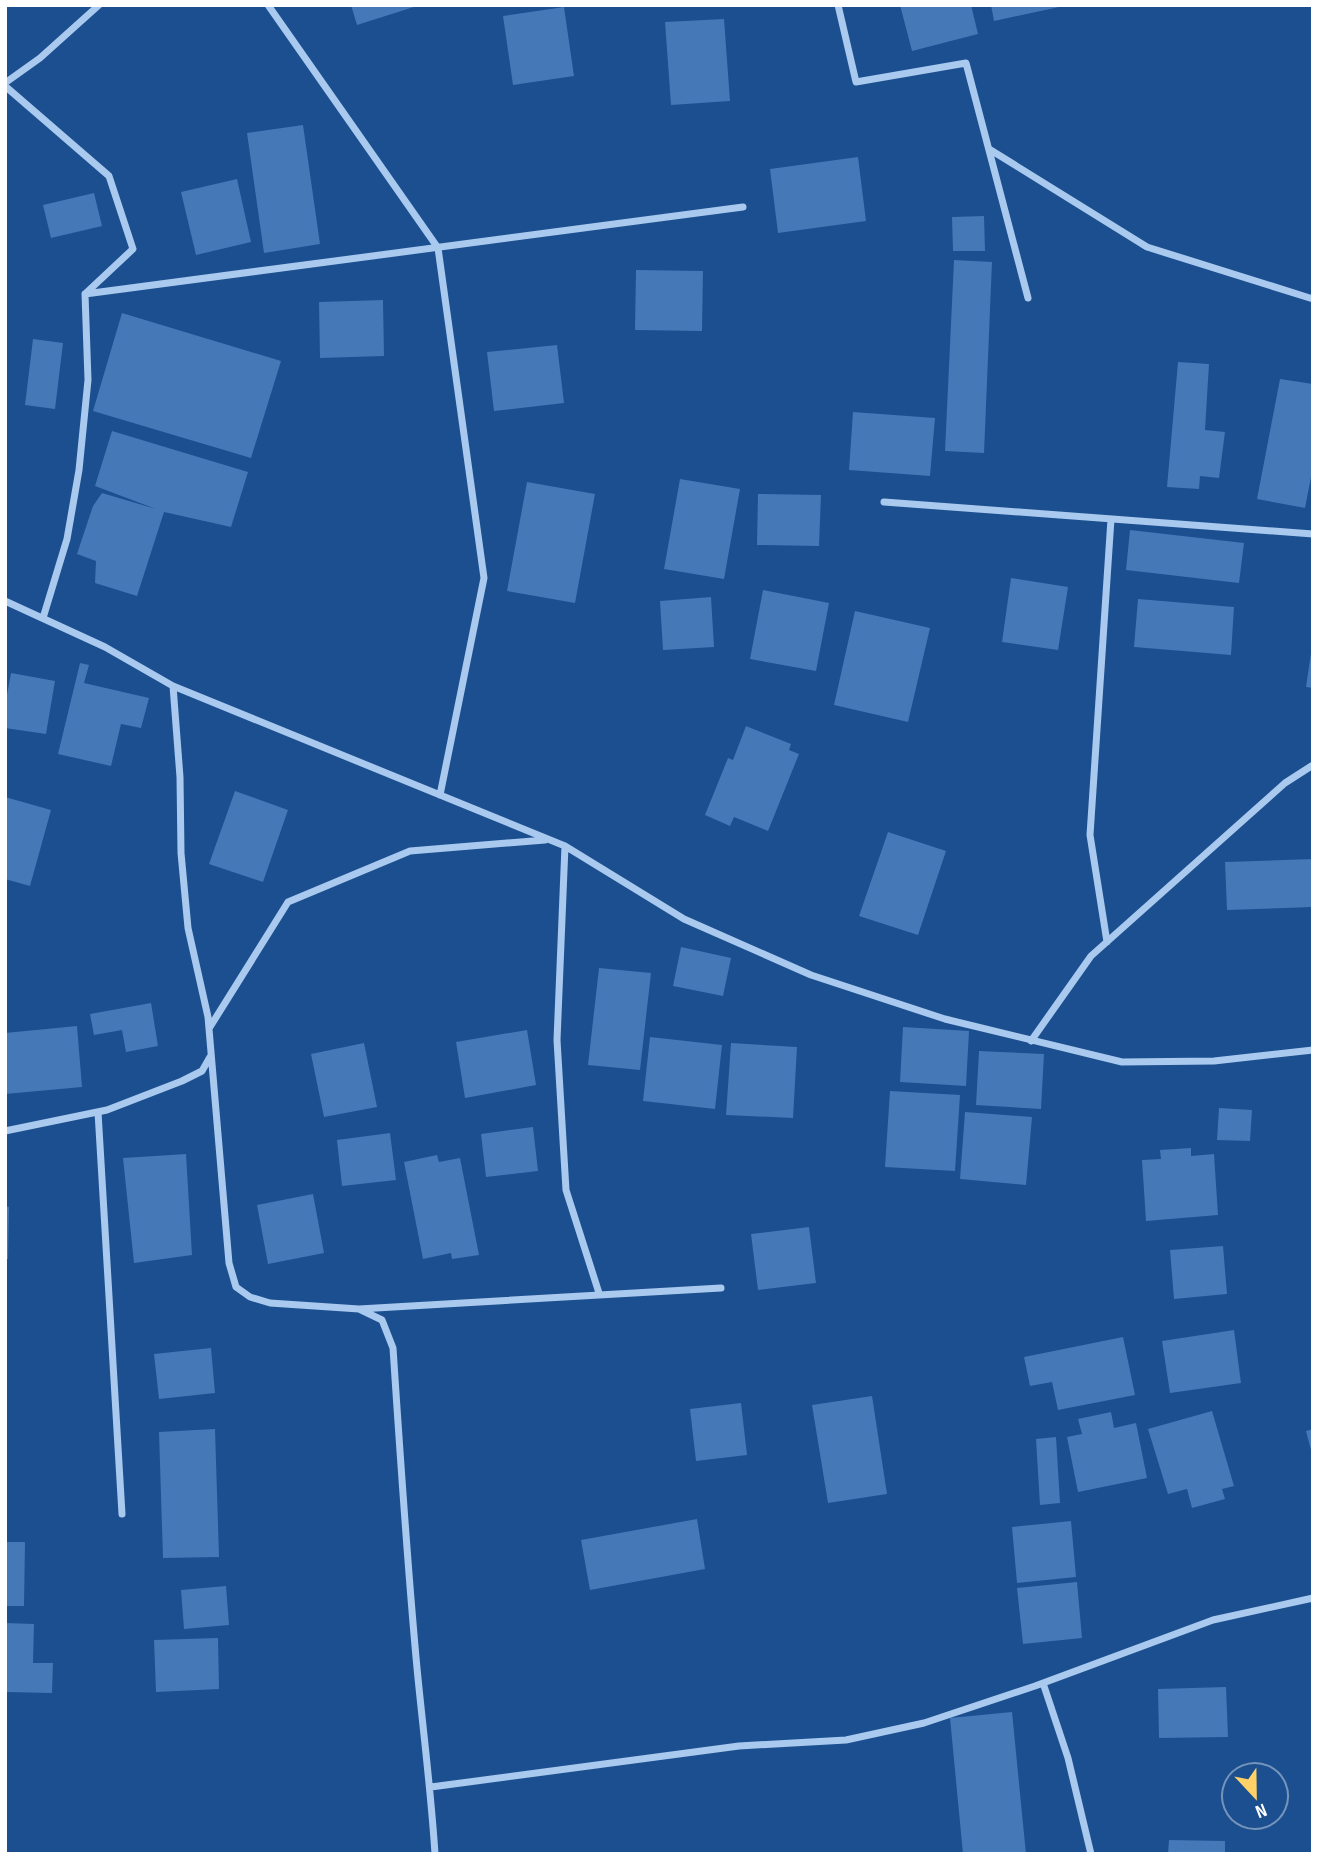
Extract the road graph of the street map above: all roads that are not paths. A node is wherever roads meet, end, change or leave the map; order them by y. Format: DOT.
graph roads {
  1 [pos="99,5"];
  2 [pos="268,5"];
  3 [pos="838,5"];
  4 [pos="5,85"];
  5 [pos="988,149"];
  6 [pos="743,207"];
  7 [pos="438,248"];
  8 [pos="85,294"];
  9 [pos="1028,298"];
  10 [pos="1313,299"];
  11 [pos="884,502"];
  12 [pos="1111,519"];
  13 [pos="1313,534"];
  14 [pos="5,601"];
  15 [pos="43,618"];
  16 [pos="173,686"];
  17 [pos="1313,765"];
  18 [pos="440,795"];
  19 [pos="549,840"];
  20 [pos="565,846"];
  21 [pos="1107,942"];
  22 [pos="208,1029"];
  23 [pos="1031,1041"];
  24 [pos="1313,1050"];
  25 [pos="210,1056"];
  26 [pos="98,1112"];
  27 [pos="5,1131"];
  28 [pos="721,1288"];
  29 [pos="600,1293"];
  30 [pos="359,1309"];
  31 [pos="122,1514"];
  32 [pos="1313,1598"];
  33 [pos="1044,1683"];
  34 [pos="431,1787"];
  35 [pos="435,1854"];
  36 [pos="1091,1854"];
  1 -- 4 [label="street"];
  2 -- 7 [label="street"];
  3 -- 5 [label="street"];
  4 -- 8 [label="street"];
  5 -- 9 [label="street"];
  5 -- 10 [label="street"];
  6 -- 7 [label="street"];
  7 -- 8 [label="street"];
  7 -- 18 [label="street"];
  8 -- 15 [label="street"];
  11 -- 12 [label="street"];
  12 -- 13 [label="street"];
  12 -- 21 [label="street"];
  14 -- 15 [label="street"];
  15 -- 16 [label="street"];
  16 -- 18 [label="street"];
  16 -- 22 [label="street"];
  17 -- 21 [label="street"];
  18 -- 19 [label="street"];
  19 -- 20 [label="street"];
  19 -- 22 [label="street"];
  20 -- 23 [label="street"];
  20 -- 29 [label="street"];
  21 -- 23 [label="street"];
  22 -- 25 [label="street"];
  23 -- 24 [label="street"];
  25 -- 26 [label="street"];
  25 -- 30 [label="street"];
  26 -- 27 [label="street"];
  26 -- 31 [label="street"];
  28 -- 29 [label="street"];
  29 -- 30 [label="street"];
  30 -- 34 [label="street"];
  32 -- 33 [label="street"];
  33 -- 34 [label="street"];
  33 -- 36 [label="street"];
  34 -- 35 [label="street"];
}
